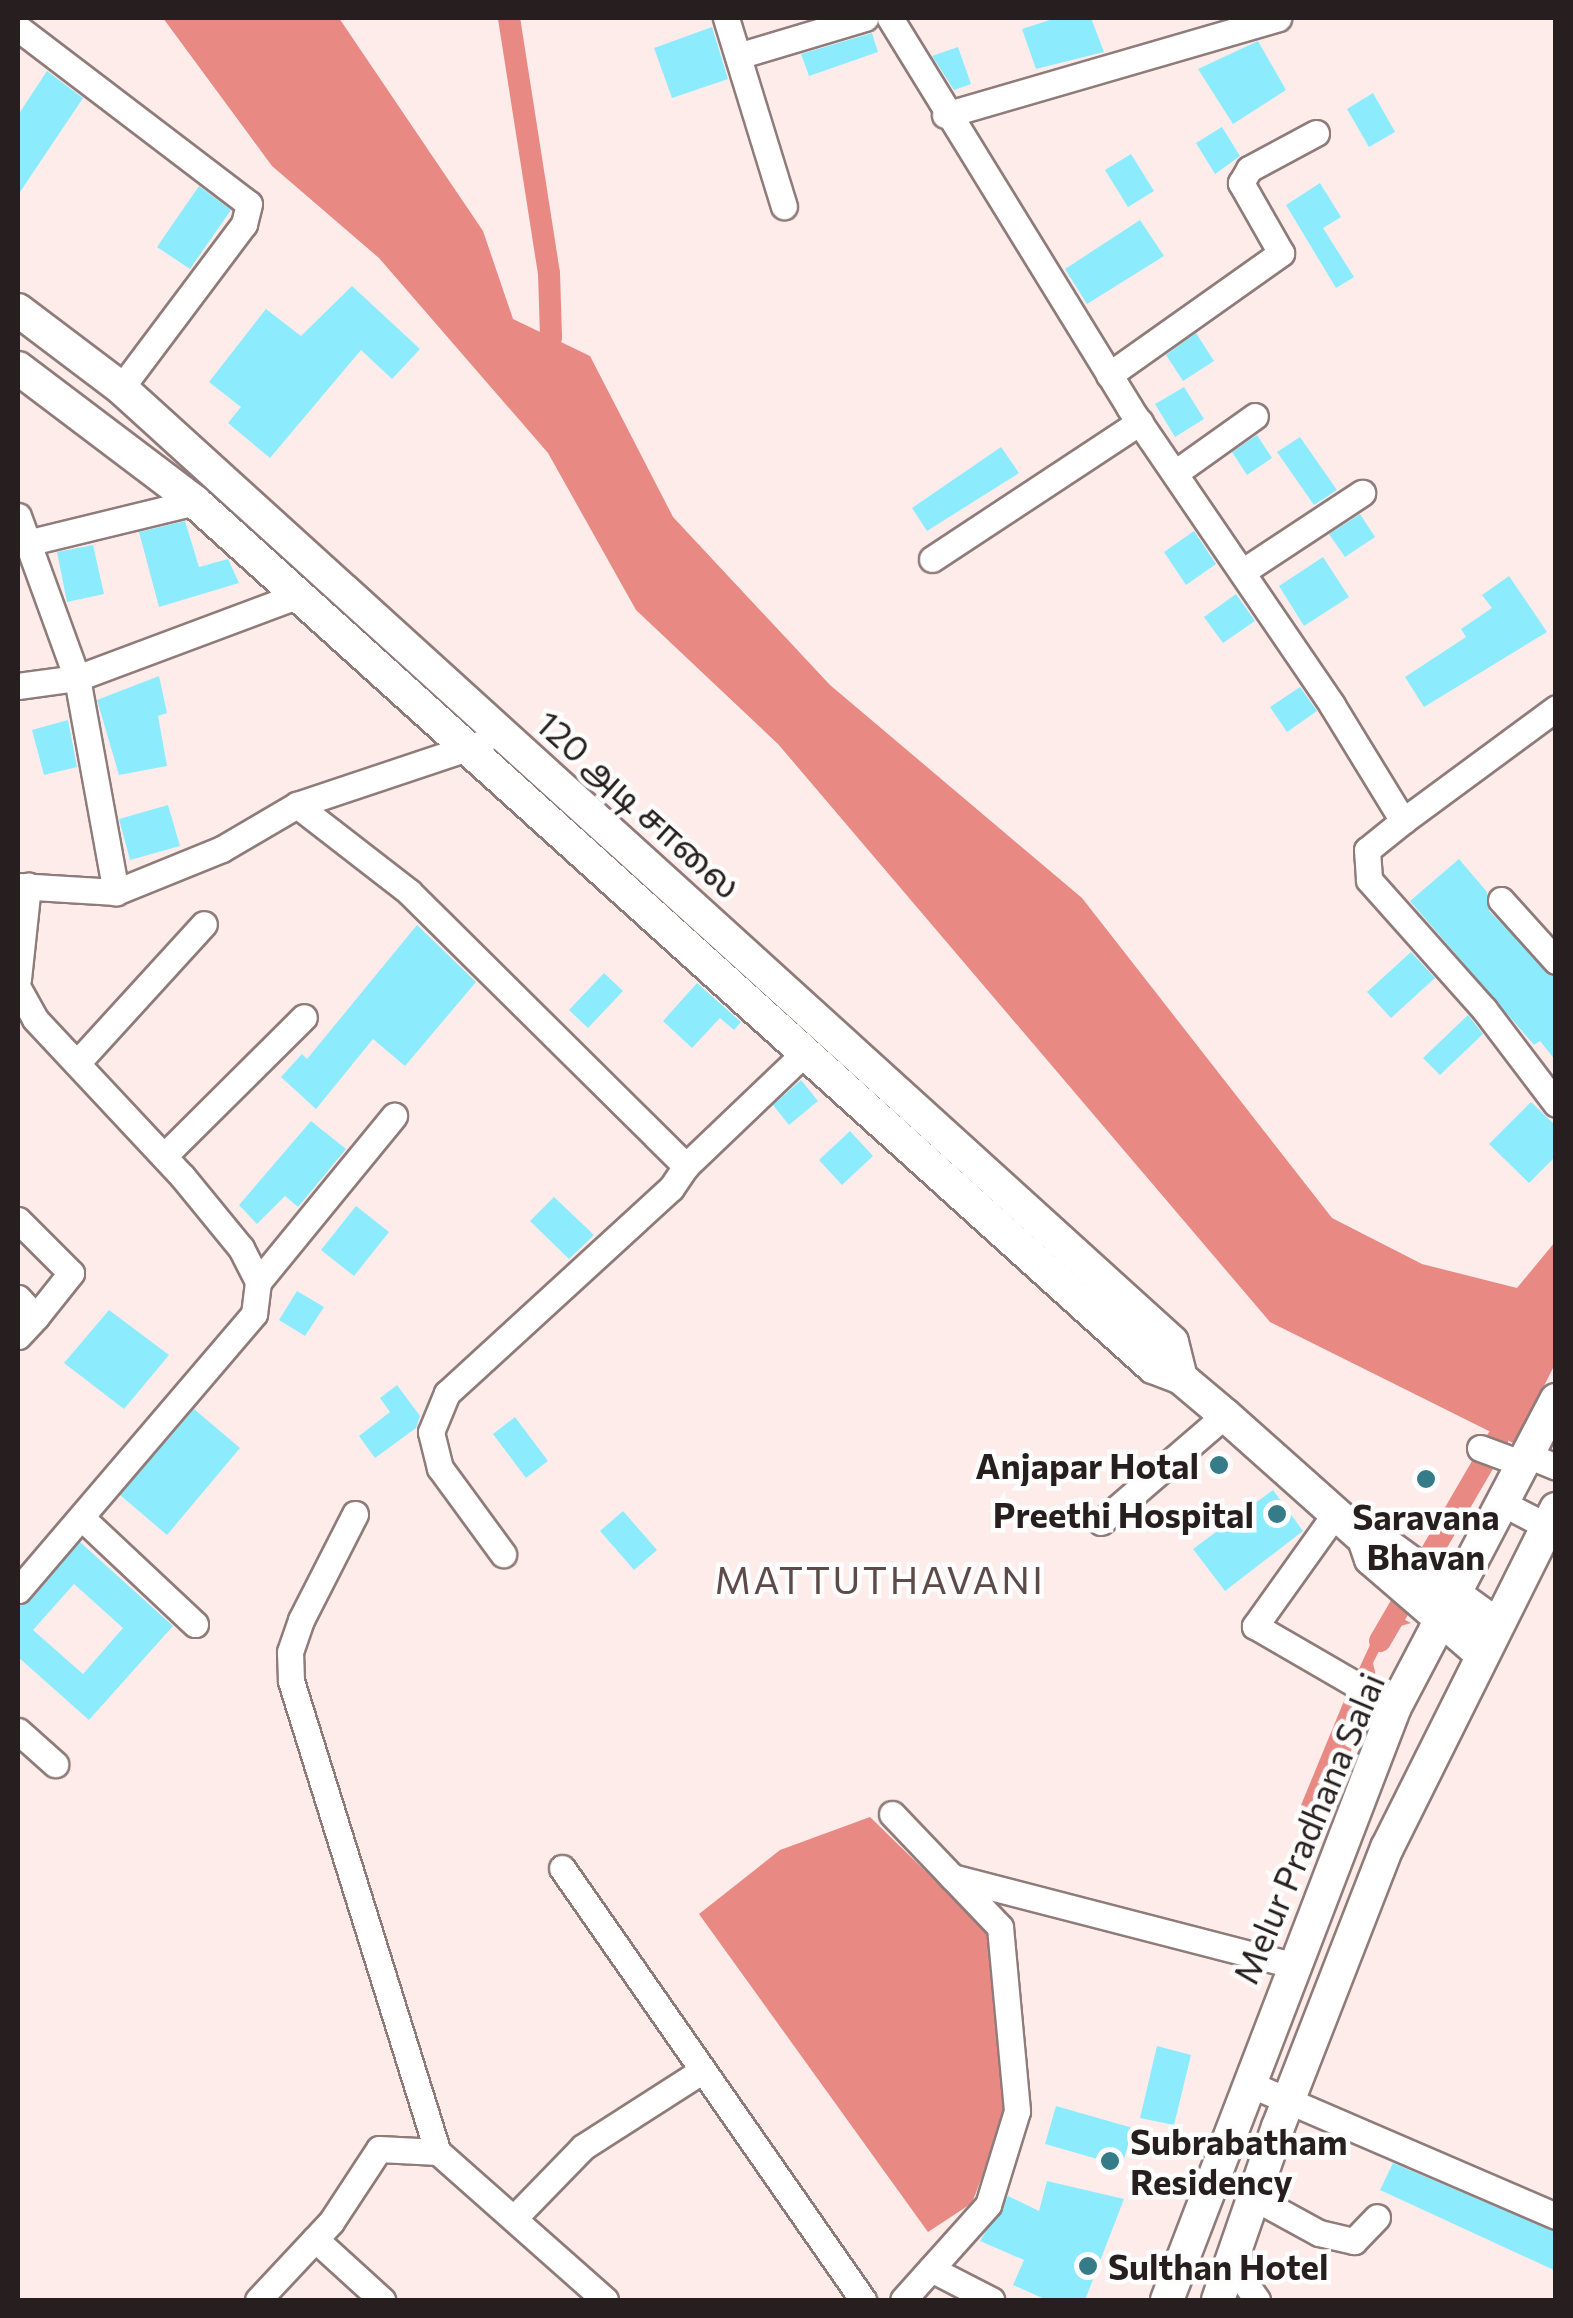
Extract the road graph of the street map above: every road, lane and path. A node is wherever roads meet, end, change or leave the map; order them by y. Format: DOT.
graph roads {
  1 [pos="726,18"];
  2 [pos="865,18"];
  3 [pos="890,18"];
  4 [pos="1278,18"];
  5 [pos="18,28"];
  6 [pos="1202,29"];
  7 [pos="738,56"];
  8 [pos="945,115"];
  9 [pos="1316,134"];
  10 [pos="784,206"];
  11 [pos="18,310"];
  12 [pos="18,368"];
  13 [pos="1109,375"];
  14 [pos="121,388"];
  15 [pos="1255,416"];
  16 [pos="1140,422"];
  17 [pos="1174,473"];
  18 [pos="1362,493"];
  19 [pos="195,502"];
  20 [pos="18,516"];
  21 [pos="31,542"];
  22 [pos="932,559"];
  23 [pos="1242,572"];
  24 [pos="299,595"];
  25 [pos="77,678"];
  26 [pos="18,686"];
  27 [pos="1556,708"];
  28 [pos="501,732"];
  29 [pos="466,752"];
  30 [pos="297,806"];
  31 [pos="1402,821"];
  32 [pos="23,886"];
  33 [pos="116,892"];
  34 [pos="1501,900"];
  35 [pos="204,924"];
  36 [pos="1556,961"];
  37 [pos="18,979"];
  38 [pos="18,988"];
  39 [pos="304,1016"];
  40 [pos="804,1054"];
  41 [pos="77,1063"];
  42 [pos="1556,1104"];
  43 [pos="394,1116"];
  44 [pos="164,1156"];
  45 [pos="686,1166"];
  46 [pos="18,1220"];
  47 [pos="258,1282"];
  48 [pos="18,1298"];
  49 [pos="36,1317"];
  50 [pos="18,1336"];
  51 [pos="1181,1378"];
  52 [pos="1550,1409"];
  53 [pos="1225,1415"];
  54 [pos="1480,1448"];
  55 [pos="1529,1462"];
  56 [pos="1504,1504"];
  57 [pos="355,1514"];
  58 [pos="1335,1514"];
  59 [pos="82,1518"];
  60 [pos="1102,1522"];
  61 [pos="1552,1522"];
  62 [pos="504,1554"];
  63 [pos="18,1590"];
  64 [pos="1450,1608"];
  65 [pos="194,1624"];
  66 [pos="1496,1624"];
  67 [pos="1481,1654"];
  68 [pos="1375,1695"];
  69 [pos="18,1731"];
  70 [pos="55,1764"];
  71 [pos="892,1814"];
  72 [pos="562,1868"];
  73 [pos="952,1877"];
  74 [pos="1292,1965"];
  75 [pos="700,2072"];
  76 [pos="1252,2085"];
  77 [pos="1287,2104"];
  78 [pos="438,2152"];
  79 [pos="1253,2196"];
  80 [pos="516,2216"];
  81 [pos="1556,2216"];
  82 [pos="1377,2217"];
  83 [pos="1238,2238"];
  84 [pos="315,2239"];
  85 [pos="931,2269"];
  86 [pos="258,2300"];
  87 [pos="382,2300"];
  88 [pos="605,2300"];
  89 [pos="863,2300"];
  90 [pos="903,2300"];
  91 [pos="991,2300"];
  92 [pos="1166,2300"];
  93 [pos="1218,2300"];
  94 [pos="1257,2300"];
  1 -- 7 [label="street"];
  2 -- 7 [label="street"];
  3 -- 8 [label="street"];
  4 -- 6 [label="street"];
  5 -- 14 [label="street"];
  6 -- 8 [label="street"];
  7 -- 10 [label="street"];
  8 -- 13 [label="street"];
  9 -- 13 [label="street"];
  11 -- 14 [label="main road, 120 அடி சாலை"];
  12 -- 19 [label="main road, 120 அடி சாலை"];
  13 -- 16 [label="street"];
  14 -- 28 [label="main road, 120 அடி சாலை"];
  15 -- 17 [label="street"];
  16 -- 17 [label="street"];
  16 -- 22 [label="street"];
  17 -- 23 [label="street"];
  18 -- 23 [label="street"];
  19 -- 21 [label="street"];
  19 -- 24 [label="main road, 120 அடி சாலை"];
  20 -- 21 [label="street"];
  21 -- 25 [label="street"];
  23 -- 31 [label="street"];
  24 -- 25 [label="street"];
  24 -- 29 [label="main road, 120 அடி சாலை"];
  25 -- 26 [label="street"];
  25 -- 33 [label="street"];
  27 -- 31 [label="street"];
  28 -- 29 [label="street"];
  28 -- 51 [label="main road, 120 அடி சாலை"];
  29 -- 30 [label="street"];
  29 -- 40 [label="main road, 120 அடி சாலை"];
  30 -- 33 [label="street"];
  30 -- 45 [label="street"];
  31 -- 42 [label="street"];
  32 -- 33 [label="street"];
  32 -- 37 [label="street"];
  34 -- 36 [label="street"];
  35 -- 41 [label="street"];
  38 -- 41 [label="street"];
  39 -- 44 [label="street"];
  40 -- 45 [label="street"];
  40 -- 51 [label="main road, 120 அடி சாலை"];
  41 -- 44 [label="street"];
  43 -- 47 [label="street"];
  44 -- 47 [label="street"];
  45 -- 62 [label="street"];
  46 -- 49 [label="street"];
  47 -- 59 [label="street"];
  48 -- 49 [label="street"];
  49 -- 50 [label="street"];
  51 -- 53 [label="main road, 120 அடி சாலை"];
  52 -- 55 [label="main road, Melur Pradhana Salai"];
  53 -- 58 [label="main road, 120 அடி சாலை"];
  53 -- 60 [label="street"];
  54 -- 55 [label="street"];
  55 -- 56 [label="main road, Melur Pradhana Salai"];
  56 -- 61 [label="street"];
  56 -- 64 [label="main road, Melur Pradhana Salai"];
  57 -- 78 [label="street"];
  58 -- 64 [label="main road, 120 அடி சாலை"];
  58 -- 68 [label="street"];
  59 -- 63 [label="street"];
  59 -- 65 [label="street"];
  61 -- 66 [label="main road"];
  64 -- 66 [label="main road, 120 அடி சாலை"];
  64 -- 67 [label="main road, 120 அடி சாலை"];
  64 -- 68 [label="main road, Melur Pradhana Salai"];
  66 -- 67 [label="main road"];
  67 -- 77 [label="main road"];
  68 -- 74 [label="main road, Melur Pradhana Salai"];
  69 -- 70 [label="street"];
  71 -- 73 [label="street"];
  72 -- 75 [label="street"];
  73 -- 74 [label="street"];
  73 -- 85 [label="street"];
  74 -- 76 [label="main road, Melur Pradhana Salai"];
  75 -- 80 [label="street"];
  75 -- 89 [label="street"];
  76 -- 77 [label="street"];
  76 -- 92 [label="main road, Melur Pradhana Salai"];
  77 -- 79 [label="main road"];
  77 -- 81 [label="street"];
  78 -- 80 [label="street"];
  78 -- 84 [label="street"];
  79 -- 82 [label="street"];
  79 -- 83 [label="main road"];
  80 -- 88 [label="street"];
  83 -- 93 [label="main road"];
  83 -- 94 [label="street"];
  84 -- 86 [label="street"];
  84 -- 87 [label="street"];
  85 -- 90 [label="street"];
  85 -- 91 [label="street"];
}
